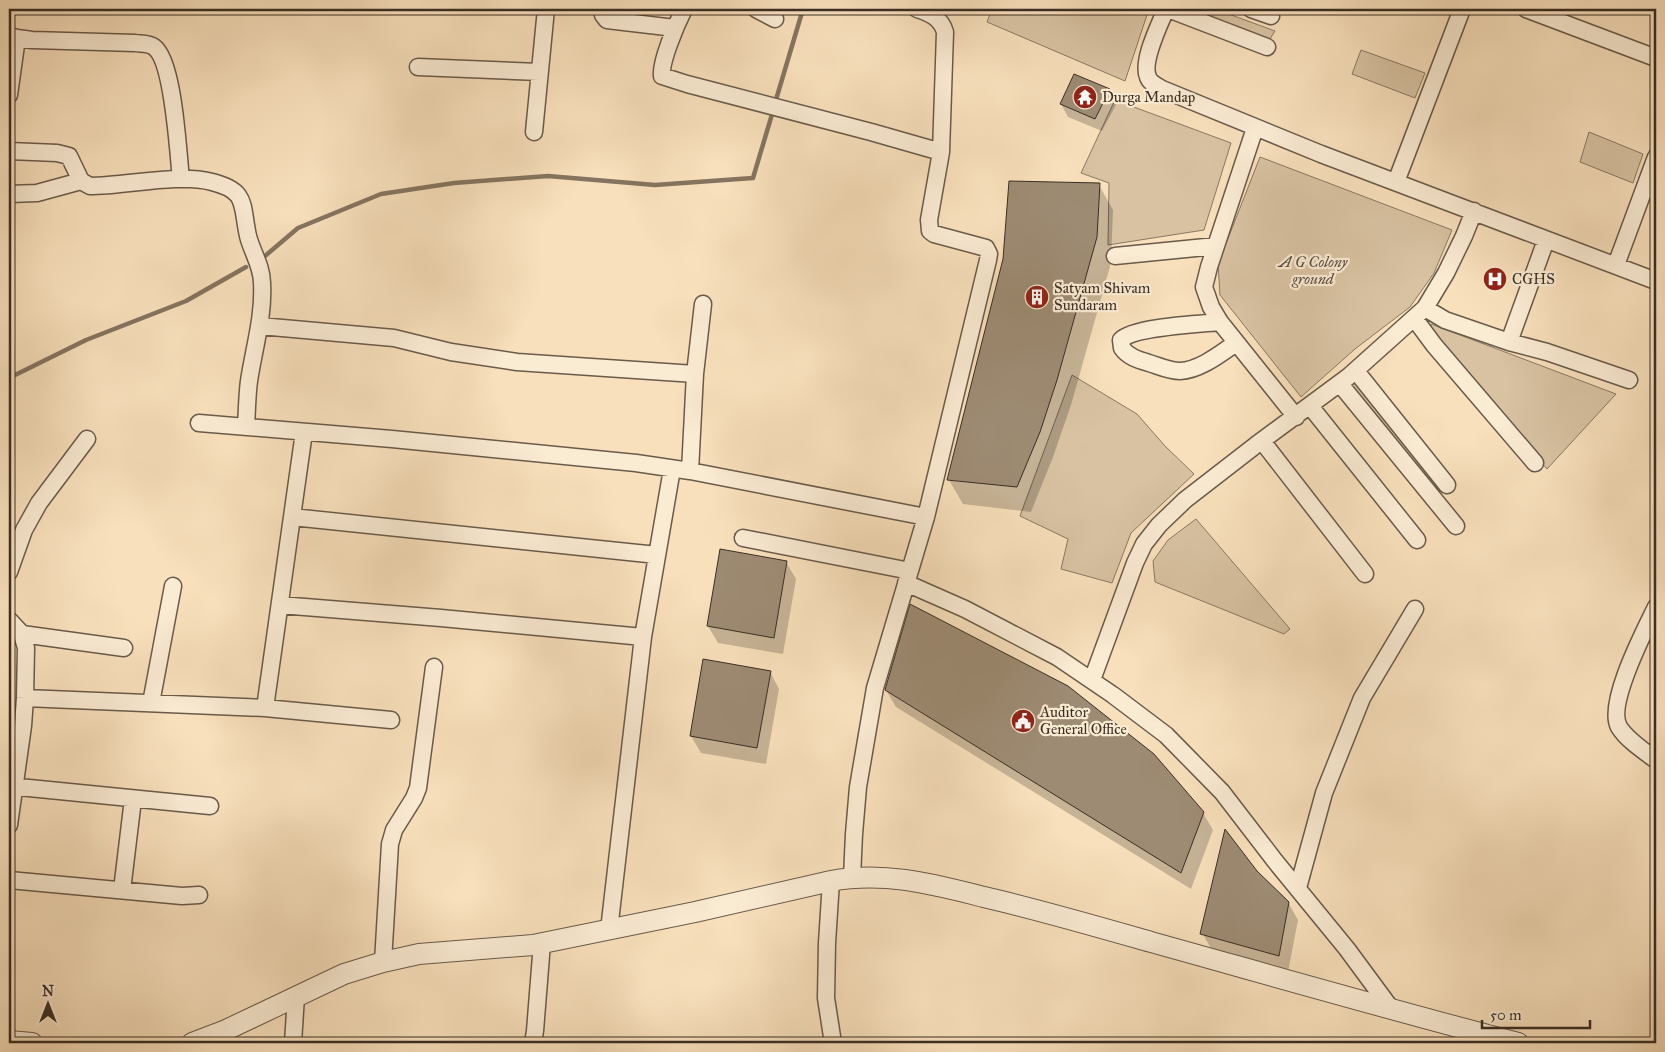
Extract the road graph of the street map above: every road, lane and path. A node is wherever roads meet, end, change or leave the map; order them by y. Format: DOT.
graph roads {
  1 [pos="546,9"];
  2 [pos="602,9"];
  3 [pos="684,9"];
  4 [pos="756,9"];
  5 [pos="917,9"];
  6 [pos="1167,9"];
  7 [pos="1252,9"];
  8 [pos="1462,9"];
  9 [pos="1526,9"];
  10 [pos="1271,16"];
  11 [pos="1566,16"];
  12 [pos="775,18"];
  13 [pos="675,28"];
  14 [pos="13,37"];
  15 [pos="1267,47"];
  16 [pos="1656,58"];
  17 [pos="418,66"];
  18 [pos="539,72"];
  19 [pos="9,95"];
  20 [pos="1255,128"];
  21 [pos="534,132"];
  22 [pos="9,151"];
  23 [pos="941,152"];
  24 [pos="1656,157"];
  25 [pos="181,180"];
  26 [pos="81,181"];
  27 [pos="1396,182"];
  28 [pos="9,194"];
  29 [pos="1474,211"];
  30 [pos="1546,240"];
  31 [pos="1216,246"];
  32 [pos="1115,256"];
  33 [pos="1616,265"];
  34 [pos="1656,281"];
  35 [pos="703,304"];
  36 [pos="1420,313"];
  37 [pos="1220,322"];
  38 [pos="260,326"];
  39 [pos="1509,342"];
  40 [pos="1236,344"];
  41 [pos="1356,372"];
  42 [pos="695,374"];
  43 [pos="1629,380"];
  44 [pos="1340,384"];
  45 [pos="1310,406"];
  46 [pos="1296,417"];
  47 [pos="199,422"];
  48 [pos="246,426"];
  49 [pos="304,432"];
  50 [pos="87,439"];
  51 [pos="1262,441"];
  52 [pos="1535,463"];
  53 [pos="672,469"];
  54 [pos="690,471"];
  55 [pos="1448,485"];
  56 [pos="292,517"];
  57 [pos="926,518"];
  58 [pos="1456,526"];
  59 [pos="743,538"];
  60 [pos="1417,540"];
  61 [pos="658,555"];
  62 [pos="9,572"];
  63 [pos="1365,574"];
  64 [pos="908,577"];
  65 [pos="173,586"];
  66 [pos="280,605"];
  67 [pos="1656,607"];
  68 [pos="1415,609"];
  69 [pos="9,620"];
  70 [pos="22,634"];
  71 [pos="642,637"];
  72 [pos="124,648"];
  73 [pos="434,667"];
  74 [pos="1092,680"];
  75 [pos="25,698"];
  76 [pos="151,703"];
  77 [pos="265,708"];
  78 [pos="391,720"];
  79 [pos="1656,760"];
  80 [pos="12,787"];
  81 [pos="133,799"];
  82 [pos="210,806"];
  83 [pos="9,825"];
  84 [pos="852,877"];
  85 [pos="9,880"];
  86 [pos="831,881"];
  87 [pos="1298,888"];
  88 [pos="122,890"];
  89 [pos="198,895"];
  90 [pos="609,930"];
  91 [pos="542,944"];
  92 [pos="383,962"];
  93 [pos="296,996"];
  94 [pos="1392,1010"];
  95 [pos="9,1041"];
  96 [pos="32,1043"];
  97 [pos="192,1043"];
  98 [pos="293,1043"];
  99 [pos="533,1043"];
  100 [pos="833,1043"];
  101 [pos="1518,1043"];
  1 -- 18 [label="street"];
  2 -- 13 [label="street"];
  3 -- 13 [label="street"];
  4 -- 12 [label="street"];
  5 -- 23 [label="street"];
  6 -- 15 [label="street"];
  6 -- 20 [label="street"];
  7 -- 10 [label="street"];
  8 -- 27 [label="street"];
  9 -- 11 [label="street"];
  11 -- 16 [label="street"];
  13 -- 23 [label="street"];
  14 -- 19 [label="street"];
  14 -- 25 [label="street"];
  17 -- 18 [label="street"];
  18 -- 21 [label="street"];
  20 -- 27 [label="street"];
  20 -- 31 [label="street"];
  22 -- 26 [label="street"];
  23 -- 57 [label="street"];
  24 -- 33 [label="street"];
  25 -- 26 [label="street"];
  25 -- 38 [label="street"];
  26 -- 28 [label="street"];
  27 -- 29 [label="street"];
  29 -- 30 [label="street"];
  29 -- 36 [label="street"];
  30 -- 33 [label="street"];
  30 -- 39 [label="street"];
  31 -- 32 [label="street"];
  31 -- 37 [label="street"];
  33 -- 34 [label="street"];
  35 -- 42 [label="street"];
  36 -- 39 [label="street"];
  36 -- 41 [label="street"];
  36 -- 52 [label="street"];
  37 -- 40 [label="street"];
  37 -- 40 [label="street"];
  38 -- 42 [label="street"];
  38 -- 48 [label="street"];
  39 -- 43 [label="street"];
  40 -- 46 [label="street"];
  41 -- 44 [label="street"];
  41 -- 55 [label="street"];
  42 -- 54 [label="street"];
  44 -- 45 [label="street"];
  44 -- 58 [label="street"];
  45 -- 46 [label="street"];
  45 -- 60 [label="street"];
  46 -- 51 [label="street"];
  47 -- 48 [label="street"];
  48 -- 49 [label="street"];
  49 -- 53 [label="street"];
  49 -- 56 [label="street"];
  50 -- 62 [label="street"];
  51 -- 63 [label="street"];
  51 -- 74 [label="street"];
  53 -- 54 [label="street"];
  53 -- 61 [label="street"];
  54 -- 57 [label="street"];
  56 -- 61 [label="street"];
  56 -- 66 [label="street"];
  57 -- 64 [label="street"];
  59 -- 64 [label="street"];
  61 -- 71 [label="street"];
  64 -- 74 [label="street"];
  64 -- 84 [label="street"];
  65 -- 76 [label="street"];
  66 -- 71 [label="street"];
  66 -- 77 [label="street"];
  67 -- 79 [label="street"];
  68 -- 87 [label="street"];
  69 -- 70 [label="street"];
  70 -- 72 [label="street"];
  70 -- 75 [label="street"];
  71 -- 90 [label="street"];
  73 -- 92 [label="street"];
  74 -- 87 [label="street"];
  75 -- 76 [label="street"];
  75 -- 80 [label="street"];
  76 -- 77 [label="street"];
  77 -- 78 [label="street"];
  80 -- 81 [label="street"];
  80 -- 83 [label="street"];
  81 -- 82 [label="street"];
  81 -- 88 [label="street"];
  84 -- 86 [label="street"];
  84 -- 94 [label="street"];
  85 -- 88 [label="street"];
  86 -- 90 [label="street"];
  86 -- 100 [label="street"];
  87 -- 94 [label="street"];
  88 -- 89 [label="street"];
  90 -- 91 [label="street"];
  91 -- 92 [label="street"];
  91 -- 99 [label="street"];
  92 -- 93 [label="street"];
  93 -- 97 [label="street"];
  93 -- 98 [label="street"];
  94 -- 101 [label="street"];
  95 -- 96 [label="street"];
}
